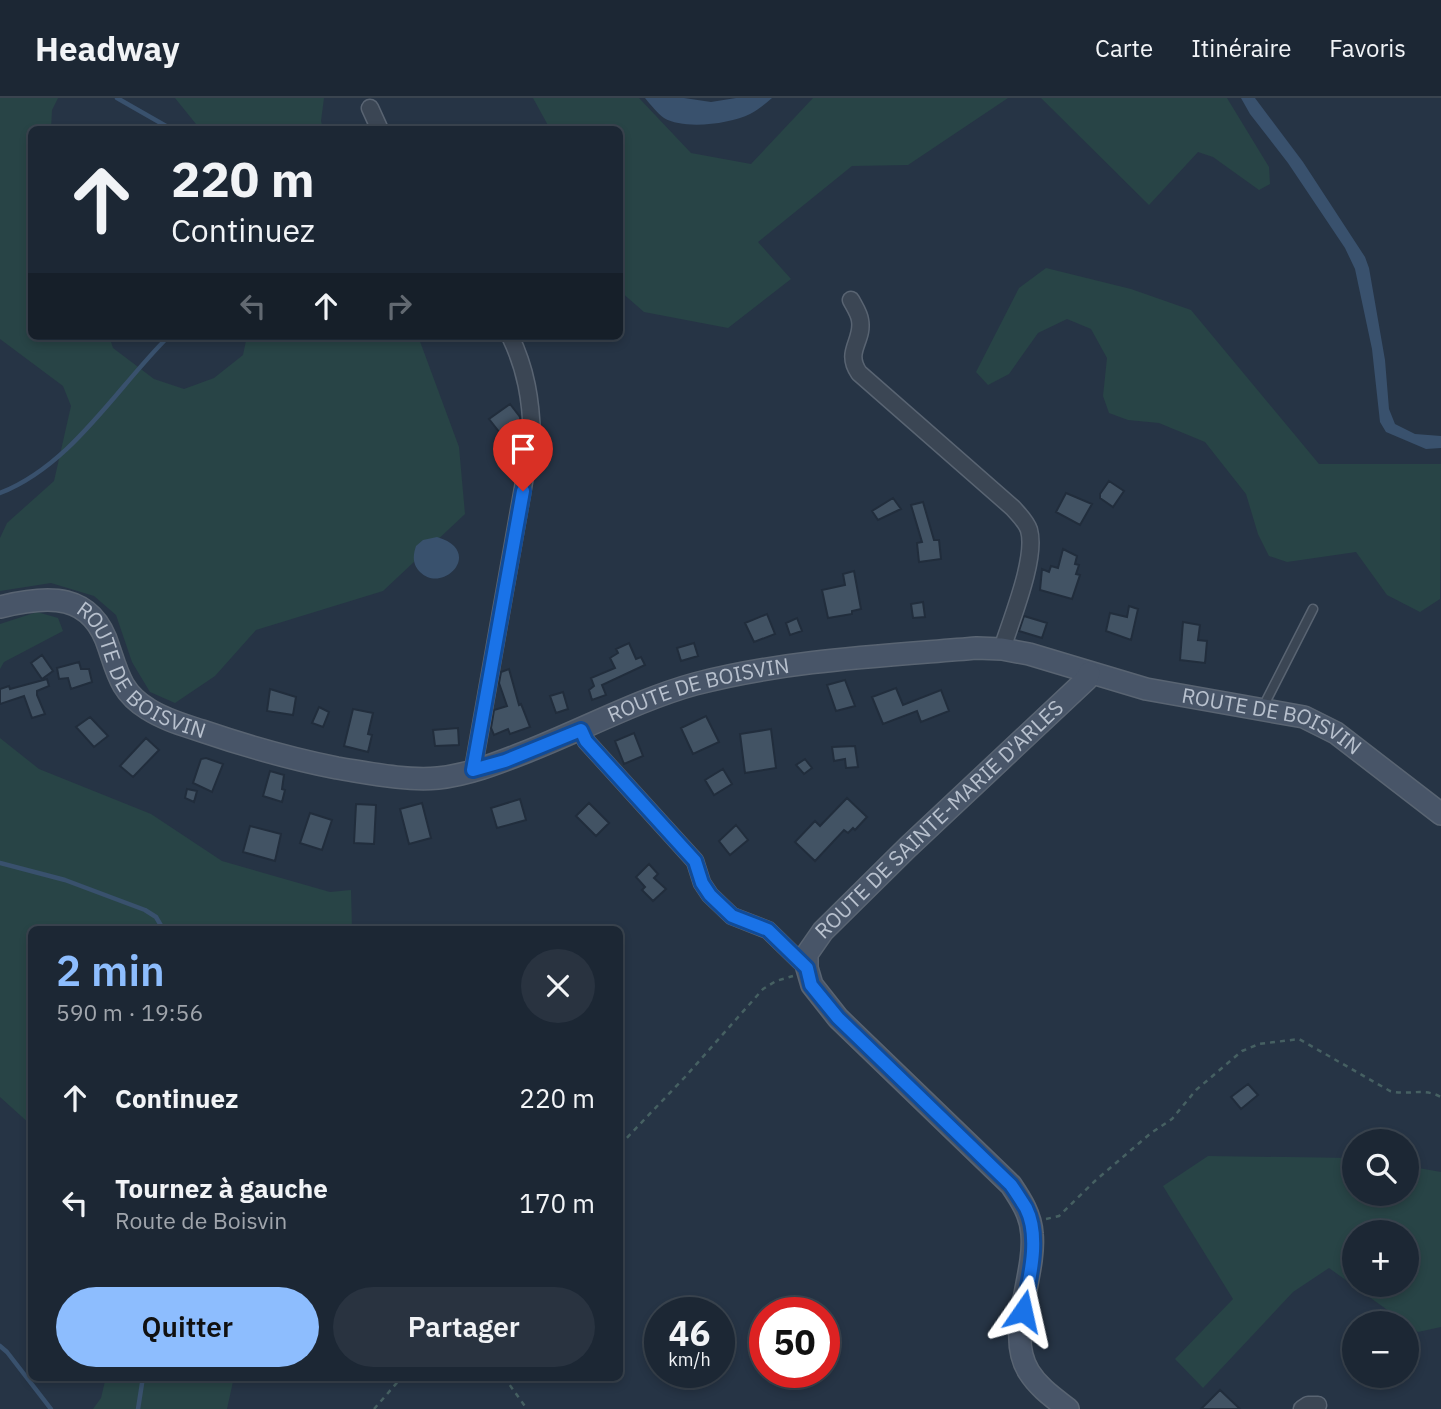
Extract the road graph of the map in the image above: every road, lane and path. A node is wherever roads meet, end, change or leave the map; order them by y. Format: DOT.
graph roads {
  1 [pos="370,108"];
  2 [pos="378,126"];
  3 [pos="851,299"];
  4 [pos="512,340"];
  5 [pos="0,607"];
  6 [pos="1313,609"];
  7 [pos="1002,649"];
  8 [pos="1089,673"];
  9 [pos="1261,709"];
  10 [pos="581,730"];
  11 [pos="473,770"];
  12 [pos="1441,814"];
  13 [pos="807,968"];
  14 [pos="1441,1097"];
  15 [pos="623,1142"];
  16 [pos="1029,1219"];
  17 [pos="398,1381"];
  18 [pos="506,1381"];
  19 [pos="1318,1405"];
  20 [pos="374,1409"];
  21 [pos="527,1409"];
  22 [pos="1068,1409"];
  23 [pos="1302,1409"];
  1 -- 2 [label="street"];
  3 -- 7 [label="street"];
  4 -- 11 [label="street"];
  5 -- 11 [label="main road, ROUTE DE BOISVIN"];
  6 -- 9 [label="lane"];
  7 -- 8 [label="main road, ROUTE DE BOISVIN"];
  7 -- 10 [label="main road, ROUTE DE BOISVIN"];
  8 -- 9 [label="main road, ROUTE DE BOISVIN"];
  8 -- 13 [label="main road, ROUTE DE SAINTE-MARIE D'ARLES"];
  9 -- 12 [label="main road, ROUTE DE BOISVIN"];
  10 -- 11 [label="main road, ROUTE DE BOISVIN"];
  10 -- 13 [label="street"];
  13 -- 15 [label="path"];
  13 -- 16 [label="main road"];
  14 -- 16 [label="path"];
  16 -- 22 [label="main road"];
  17 -- 20 [label="path"];
  18 -- 21 [label="path"];
  19 -- 23 [label="street"];
}
